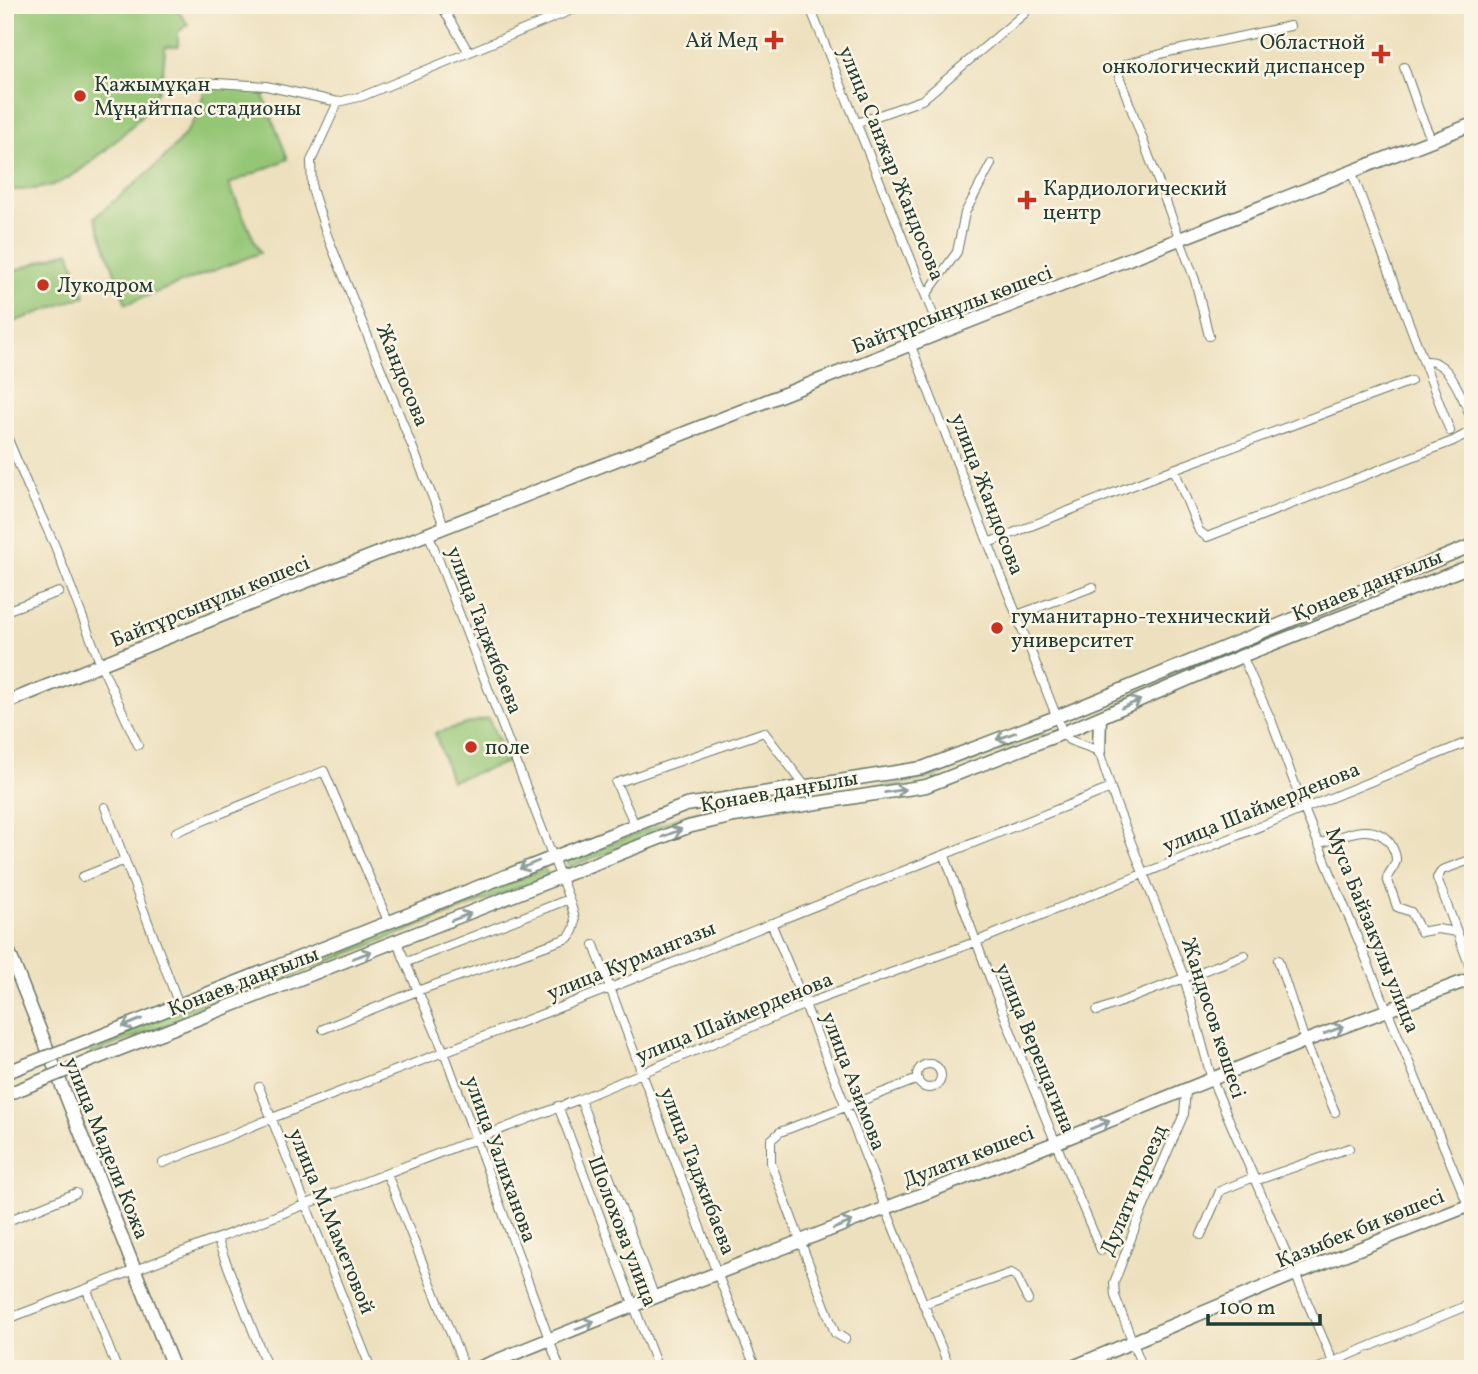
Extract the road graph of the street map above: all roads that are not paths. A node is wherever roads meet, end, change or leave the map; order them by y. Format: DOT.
graph roads {
  1 [pos="441,5"];
  2 [pos="584,5"];
  3 [pos="809,5"];
  4 [pos="1025,13"];
  5 [pos="1290,26"];
  6 [pos="468,51"];
  7 [pos="1404,67"];
  8 [pos="199,82"];
  9 [pos="338,102"];
  10 [pos="857,123"];
  11 [pos="1473,124"];
  12 [pos="1432,141"];
  13 [pos="991,164"];
  14 [pos="1352,173"];
  15 [pos="1180,240"];
  16 [pos="926,295"];
  17 [pos="941,334"];
  18 [pos="1209,336"];
  19 [pos="911,346"];
  20 [pos="1427,361"];
  21 [pos="1411,381"];
  22 [pos="1469,403"];
  23 [pos="1473,426"];
  24 [pos="1450,431"];
  25 [pos="5,432"];
  26 [pos="1174,469"];
  27 [pos="445,528"];
  28 [pos="429,535"];
  29 [pos="988,543"];
  30 [pos="1473,545"];
  31 [pos="1473,565"];
  32 [pos="1093,587"];
  33 [pos="59,592"];
  34 [pos="5,611"];
  35 [pos="1017,615"];
  36 [pos="1242,656"];
  37 [pos="101,665"];
  38 [pos="5,703"];
  39 [pos="1056,717"];
  40 [pos="1100,717"];
  41 [pos="1063,733"];
  42 [pos="1473,740"];
  43 [pos="138,746"];
  44 [pos="1099,751"];
  45 [pos="805,786"];
  46 [pos="1111,789"];
  47 [pos="105,807"];
  48 [pos="1304,809"];
  49 [pos="635,825"];
  50 [pos="176,832"];
  51 [pos="1318,844"];
  52 [pos="553,856"];
  53 [pos="945,856"];
  54 [pos="1473,859"];
  55 [pos="125,860"];
  56 [pos="1143,874"];
  57 [pos="82,877"];
  58 [pos="562,877"];
  59 [pos="569,899"];
  60 [pos="388,921"];
  61 [pos="771,923"];
  62 [pos="1457,932"];
  63 [pos="5,942"];
  64 [pos="397,942"];
  65 [pos="975,942"];
  66 [pos="594,945"];
  67 [pos="1245,955"];
  68 [pos="1278,960"];
  69 [pos="407,962"];
  70 [pos="1184,977"];
  71 [pos="1473,977"];
  72 [pos="610,988"];
  73 [pos="417,991"];
  74 [pos="806,1004"];
  75 [pos="179,1005"];
  76 [pos="1386,1010"];
  77 [pos="1097,1011"];
  78 [pos="323,1029"];
  79 [pos="1306,1041"];
  80 [pos="444,1052"];
  81 [pos="10,1071"];
  82 [pos="643,1074"];
  83 [pos="918,1079"];
  84 [pos="1212,1080"];
  85 [pos="259,1087"];
  86 [pos="1186,1091"];
  87 [pos="5,1095"];
  88 [pos="580,1099"];
  89 [pos="558,1106"];
  90 [pos="845,1108"];
  91 [pos="1335,1112"];
  92 [pos="272,1118"];
  93 [pos="475,1139"];
  94 [pos="1055,1143"];
  95 [pos="1349,1147"];
  96 [pos="163,1163"];
  97 [pos="387,1174"];
  98 [pos="1254,1179"];
  99 [pos="76,1193"];
  100 [pos="307,1205"];
  101 [pos="884,1208"];
  102 [pos="1471,1209"];
  103 [pos="5,1222"];
  104 [pos="1201,1235"];
  105 [pos="217,1239"];
  106 [pos="800,1241"];
  107 [pos="1101,1250"];
  108 [pos="136,1271"];
  109 [pos="717,1273"];
  110 [pos="1295,1274"];
  111 [pos="87,1290"];
  112 [pos="655,1298"];
  113 [pos="1028,1300"];
  114 [pos="1473,1303"];
  115 [pos="923,1304"];
  116 [pos="632,1306"];
  117 [pos="5,1320"];
  118 [pos="845,1339"];
  119 [pos="548,1340"];
  120 [pos="1133,1343"];
  121 [pos="1335,1365"];
  122 [pos="117,1369"];
  123 [pos="174,1369"];
  124 [pos="268,1369"];
  125 [pos="371,1369"];
  126 [pos="466,1369"];
  127 [pos="476,1369"];
  128 [pos="560,1369"];
  129 [pos="658,1369"];
  130 [pos="756,1369"];
  131 [pos="950,1369"];
  132 [pos="1068,1369"];
  133 [pos="1143,1369"];
  134 [pos="1316,1369"];
  1 -- 6 [label="street"];
  2 -- 6 [label="street"];
  3 -- 10 [label="street, улица Санжар Жандосова"];
  4 -- 10 [label="street"];
  5 -- 15 [label="street"];
  6 -- 9 [label="street"];
  7 -- 12 [label="street"];
  8 -- 9 [label="street"];
  9 -- 27 [label="street, Жандосова"];
  10 -- 16 [label="street, улица Санжар Жандосова"];
  11 -- 12 [label="main road, Байтұрсынұлы көшесі"];
  12 -- 14 [label="main road, Байтұрсынұлы көшесі"];
  13 -- 16 [label="street"];
  14 -- 15 [label="main road, Байтұрсынұлы көшесі"];
  14 -- 20 [label="street"];
  15 -- 17 [label="main road, Байтұрсынұлы көшесі"];
  15 -- 18 [label="street"];
  16 -- 17 [label="street, улица Санжар Жандосова"];
  17 -- 19 [label="main road, Байтұрсынұлы көшесі"];
  19 -- 27 [label="main road, Байтұрсынұлы көшесі"];
  19 -- 29 [label="street, улица Жандосова"];
  20 -- 22 [label="street"];
  20 -- 24 [label="street"];
  21 -- 26 [label="street"];
  22 -- 23 [label="street"];
  23 -- 26 [label="street"];
  25 -- 37 [label="street"];
  26 -- 29 [label="street"];
  27 -- 28 [label="main road, Байтұрсынұлы көшесі"];
  28 -- 37 [label="main road, Байтұрсынұлы көшесі"];
  28 -- 52 [label="street, улица Таджибаева"];
  29 -- 35 [label="street, улица Жандосова"];
  30 -- 39 [label="main road, Қонаев даңғылы"];
  31 -- 36 [label="main road, Қонаев даңғылы"];
  32 -- 35 [label="street"];
  33 -- 34 [label="street"];
  35 -- 39 [label="street, улица Жандосова"];
  40 -- 36 [label="main road, Қонаев даңғылы, one-way"];
  36 -- 48 [label="street, Муса Байзакулы улица"];
  37 -- 38 [label="main road, Байтұрсынұлы көшесі"];
  37 -- 43 [label="street"];
  39 -- 41 [label="street, улица Жандосова"];
  39 -- 45 [label="main road, Қонаев даңғылы, one-way"];
  40 -- 41 [label="main road, Қонаев даңғылы"];
  40 -- 44 [label="main road"];
  41 -- 44 [label="street"];
  58 -- 41 [label="main road, Қонаев даңғылы, one-way"];
  42 -- 48 [label="street, улица Шаймерденова"];
  44 -- 46 [label="street, Жандосов көшесі"];
  45 -- 49 [label="main road, Қонаев даңғылы"];
  45 -- 49 [label="street"];
  46 -- 53 [label="street, улица Курмангазы"];
  46 -- 56 [label="street, Жандосов көшесі"];
  47 -- 55 [label="street"];
  48 -- 51 [label="street, Муса Байзакулы улица"];
  48 -- 56 [label="street, улица Шаймерденова"];
  49 -- 52 [label="main road, Қонаев даңғылы"];
  50 -- 60 [label="street"];
  51 -- 62 [label="street"];
  51 -- 76 [label="street, Муса Байзакулы улица"];
  52 -- 58 [label="street, улица Таджибаева"];
  52 -- 60 [label="main road, Қонаев даңғылы, one-way"];
  53 -- 61 [label="street, улица Курмангазы"];
  53 -- 65 [label="street, улица Верещагина"];
  54 -- 62 [label="street"];
  55 -- 57 [label="street"];
  55 -- 75 [label="street"];
  56 -- 65 [label="street, улица Шаймерденова"];
  56 -- 70 [label="street, Жандосов көшесі"];
  58 -- 59 [label="street, улица Таджибаева"];
  64 -- 58 [label="main road, Қонаев даңғылы, one-way"];
  59 -- 69 [label="street"];
  59 -- 73 [label="street, улица Таджибаева"];
  60 -- 75 [label="main road, Қонаев даңғылы"];
  61 -- 72 [label="street, улица Курмангазы"];
  61 -- 74 [label="street, улица Азимова"];
  62 -- 71 [label="street"];
  63 -- 108 [label="main road, улица Мадели Кожа"];
  64 -- 69 [label="street, улица Уалиханова"];
  87 -- 64 [label="main road, Қонаев даңғылы, one-way, bridge"];
  65 -- 74 [label="street, улица Шаймерденова"];
  65 -- 94 [label="street, улица Верещагина"];
  66 -- 72 [label="street, улица Таджибаева"];
  67 -- 70 [label="street"];
  68 -- 79 [label="street"];
  69 -- 73 [label="street, улица Уалиханова"];
  70 -- 77 [label="street"];
  70 -- 84 [label="street, Жандосов көшесі"];
  71 -- 76 [label="main road, Дулати көшесі"];
  72 -- 80 [label="street, улица Курмангазы"];
  72 -- 82 [label="street, улица Таджибаева"];
  73 -- 78 [label="street, улица Таджибаева"];
  73 -- 80 [label="street, улица Уалиханова"];
  74 -- 82 [label="street, улица Шаймерденова"];
  74 -- 90 [label="street, улица Азимова"];
  75 -- 81 [label="main road, Қонаев даңғылы, one-way, bridge"];
  79 -- 76 [label="main road, Дулати көшесі, one-way"];
  76 -- 102 [label="street, Муса Байзакулы улица"];
  79 -- 84 [label="main road, Дулати көшесі"];
  79 -- 91 [label="street"];
  80 -- 92 [label="street, улица Курмангазы"];
  80 -- 93 [label="street, улица Уалиханова"];
  82 -- 88 [label="street, улица Шаймерденова"];
  82 -- 109 [label="street, улица Таджибаева"];
  83 -- 90 [label="street"];
  84 -- 86 [label="main road, Дулати көшесі"];
  84 -- 98 [label="street, Жандосов көшесі"];
  85 -- 92 [label="street, улица М.Маметовой"];
  94 -- 86 [label="main road, Дулати көшесі, one-way"];
  86 -- 120 [label="street, Дулати проезд"];
  88 -- 89 [label="street, улица Шаймерденова"];
  88 -- 112 [label="street, Шолохова улица"];
  89 -- 93 [label="street, улица Шаймерденова"];
  89 -- 116 [label="street, Шолохова улица"];
  90 -- 101 [label="street, улица Азимова"];
  90 -- 106 [label="street"];
  92 -- 96 [label="street, улица Курмангазы"];
  92 -- 100 [label="street, улица М.Маметовой"];
  93 -- 97 [label="street, улица Шаймерденова"];
  93 -- 119 [label="street, улица Уалиханова"];
  94 -- 101 [label="main road, Дулати көшесі"];
  94 -- 107 [label="street, улица Верещагина"];
  95 -- 98 [label="street"];
  97 -- 100 [label="street, улица Шаймерденова"];
  97 -- 126 [label="street"];
  98 -- 104 [label="street"];
  98 -- 110 [label="street, Жандосов көшесі"];
  99 -- 103 [label="street"];
  100 -- 105 [label="street, улица Шаймерденова"];
  100 -- 125 [label="street, улица М.Маметовой"];
  106 -- 101 [label="main road, Дулати көшесі, one-way"];
  101 -- 115 [label="street, улица Азимова"];
  102 -- 110 [label="main road, Қазыбек би көшесі"];
  105 -- 108 [label="street, улица Шаймерденова"];
  105 -- 124 [label="street"];
  106 -- 109 [label="main road, Дулати көшесі"];
  106 -- 118 [label="street"];
  108 -- 111 [label="street, улица Шаймерденова"];
  108 -- 123 [label="main road, улица Мадели Кожа"];
  109 -- 112 [label="main road, Дулати көшесі"];
  109 -- 130 [label="street, улица Таджибаева"];
  110 -- 120 [label="main road, Қазыбек би көшесі"];
  110 -- 121 [label="street, Жандосов көшесі"];
  111 -- 117 [label="street, улица Шаймерденова"];
  111 -- 122 [label="street"];
  112 -- 116 [label="main road, Дулати көшесі"];
  113 -- 115 [label="street"];
  114 -- 121 [label="street"];
  115 -- 131 [label="street, улица Азимова"];
  119 -- 116 [label="main road, Дулати көшесі, one-way"];
  116 -- 129 [label="street, Шолохова улица"];
  119 -- 127 [label="main road, Дулати көшесі"];
  119 -- 128 [label="street, улица Уалиханова"];
  120 -- 132 [label="main road, Қазыбек би көшесі"];
  120 -- 133 [label="street"];
  121 -- 134 [label="street"];
}
